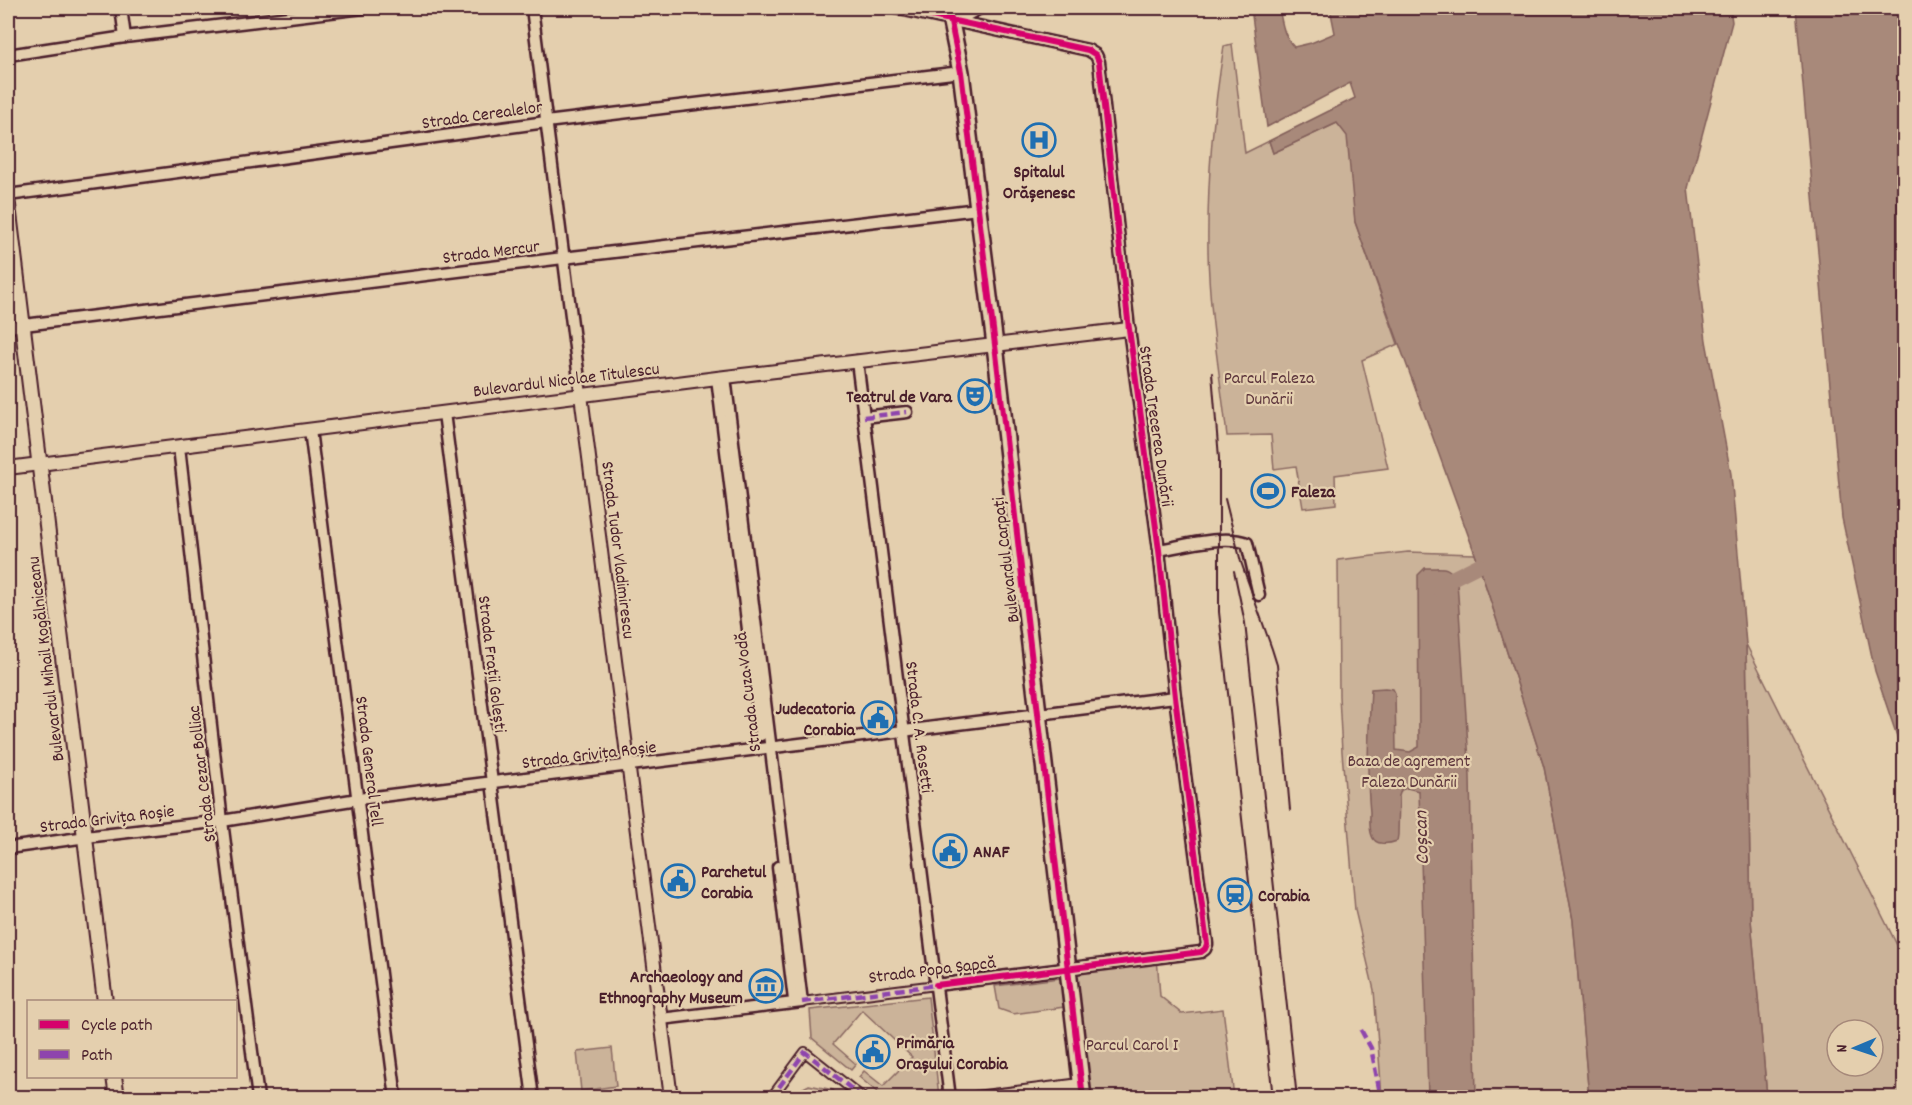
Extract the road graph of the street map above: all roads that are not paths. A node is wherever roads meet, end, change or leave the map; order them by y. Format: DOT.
graph roads {
  1 [pos="121,8"];
  2 [pos="363,8"];
  3 [pos="532,8"];
  4 [pos="895,8"];
  5 [pos="980,8"];
  6 [pos="950,14"];
  7 [pos="125,37"];
  8 [pos="8,55"];
  9 [pos="961,72"];
  10 [pos="546,122"];
  11 [pos="8,195"];
  12 [pos="8,205"];
  13 [pos="978,209"];
  14 [pos="563,258"];
  15 [pos="23,326"];
  16 [pos="8,327"];
  17 [pos="1129,329"];
  18 [pos="995,345"];
  19 [pos="857,361"];
  20 [pos="721,378"];
  21 [pos="581,395"];
  22 [pos="907,412"];
  23 [pos="444,413"];
  24 [pos="864,417"];
  25 [pos="310,430"];
  26 [pos="179,447"];
  27 [pos="39,464"];
  28 [pos="8,468"];
  29 [pos="1159,550"];
  30 [pos="1260,595"];
  31 [pos="1175,697"];
  32 [pos="1038,715"];
  33 [pos="904,732"];
  34 [pos="766,749"];
  35 [pos="629,766"];
  36 [pos="491,783"];
  37 [pos="358,800"];
  38 [pos="222,820"];
  39 [pos="84,837"];
  40 [pos="8,848"];
  41 [pos="1205,949"];
  42 [pos="1068,969"];
  43 [pos="936,985"];
  44 [pos="105,1000"];
  45 [pos="798,1002"];
  46 [pos="662,1019"];
  47 [pos="114,1078"];
  48 [pos="1082,1091"];
  49 [pos="117,1098"];
  50 [pos="258,1098"];
  51 [pos="396,1098"];
  52 [pos="533,1098"];
  53 [pos="671,1098"];
  54 [pos="771,1098"];
  55 [pos="863,1098"];
  56 [pos="950,1098"];
  57 [pos="976,1098"];
  1 -- 7 [label="street"];
  2 -- 7 [label="street"];
  3 -- 10 [label="street, Strada Tudor Vladimirescu"];
  4 -- 6 [label="street"];
  5 -- 6 [label="street"];
  6 -- 9 [label="main road, Bulevardul Carpați"];
  6 -- 17 [label="street, Strada Trecerea Dunării"];
  7 -- 8 [label="street"];
  9 -- 10 [label="street, Strada Cerealelor"];
  9 -- 13 [label="main road, Bulevardul Carpați"];
  10 -- 11 [label="street, Strada Cerealelor"];
  10 -- 14 [label="street, Strada Tudor Vladimirescu"];
  12 -- 15 [label="main road, Bulevardul Mihail Kogălniceanu"];
  13 -- 14 [label="street, Strada Mercur"];
  13 -- 18 [label="main road, Bulevardul Carpați"];
  14 -- 15 [label="street, Strada Mercur"];
  14 -- 21 [label="street, Strada Tudor Vladimirescu"];
  15 -- 16 [label="street, Strada Mercur"];
  15 -- 27 [label="main road, Bulevardul Mihail Kogălniceanu"];
  17 -- 18 [label="street, Bulevardul Nicolae Titulescu"];
  17 -- 29 [label="street, Strada Trecerea Dunării"];
  18 -- 19 [label="street, Bulevardul Nicolae Titulescu"];
  18 -- 32 [label="main road, Bulevardul Carpați"];
  19 -- 20 [label="street, Bulevardul Nicolae Titulescu"];
  19 -- 24 [label="street, Strada C. A. Rosetti"];
  20 -- 21 [label="street, Bulevardul Nicolae Titulescu"];
  20 -- 34 [label="street, Strada Cuza Vodă"];
  21 -- 23 [label="street, Bulevardul Nicolae Titulescu"];
  21 -- 35 [label="street, Strada Tudor Vladimirescu"];
  22 -- 24 [label="street"];
  23 -- 25 [label="street, Bulevardul Nicolae Titulescu"];
  23 -- 36 [label="street, Strada Frații Golești"];
  24 -- 33 [label="street, Strada C. A. Rosetti"];
  25 -- 26 [label="street, Bulevardul Nicolae Titulescu"];
  25 -- 37 [label="street, Strada General Tell"];
  26 -- 27 [label="street, Bulevardul Nicolae Titulescu"];
  26 -- 38 [label="street, Strada Cezar Bolliac"];
  27 -- 28 [label="street, Bulevardul Nicolae Titulescu"];
  27 -- 39 [label="main road, Bulevardul Mihail Kogălniceanu"];
  29 -- 30 [label="street"];
  29 -- 31 [label="street, Strada Trecerea Dunării"];
  31 -- 32 [label="street, Strada Grivița Roșie"];
  31 -- 41 [label="street, Strada Trecerea Dunării"];
  32 -- 33 [label="street, Strada Grivița Roșie"];
  32 -- 42 [label="main road, Bulevardul Carpați"];
  33 -- 34 [label="street, Strada Grivița Roșie"];
  33 -- 43 [label="street, Strada C. A. Rosetti"];
  34 -- 35 [label="street, Strada Grivița Roșie"];
  34 -- 45 [label="street, Strada Cuza Vodă"];
  35 -- 36 [label="street, Strada Grivița Roșie"];
  35 -- 46 [label="street, Strada Tudor Vladimirescu"];
  36 -- 37 [label="street, Strada Grivița Roșie"];
  36 -- 52 [label="street, Strada Frații Golești"];
  37 -- 38 [label="street, Strada Grivița Roșie"];
  37 -- 51 [label="street, Strada General Tell"];
  38 -- 39 [label="street, Strada Grivița Roșie"];
  38 -- 50 [label="street, Strada Cezar Bolliac"];
  39 -- 40 [label="street, Strada Grivița Roșie"];
  39 -- 44 [label="main road, Bulevardul Mihail Kogălniceanu"];
  41 -- 42 [label="street, Strada Popa Șapcă"];
  42 -- 43 [label="street, Strada Popa Șapcă"];
  42 -- 48 [label="main road, Bulevardul Carpați"];
  43 -- 45 [label="street, Strada Popa Șapcă"];
  43 -- 56 [label="street, Strada C. A. Rosetti"];
  45 -- 46 [label="street, Strada Popa Șapcă"];
  46 -- 53 [label="street, Strada Tudor Vladimirescu"];
  47 -- 49 [label="main road"];
  48 -- 57 [label="street"];
  54 -- 55 [label="street"];
}
